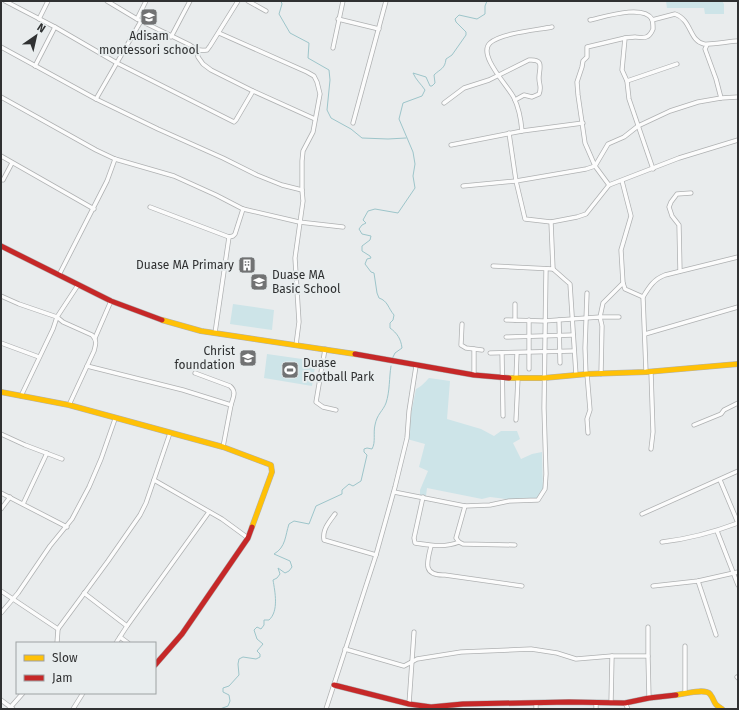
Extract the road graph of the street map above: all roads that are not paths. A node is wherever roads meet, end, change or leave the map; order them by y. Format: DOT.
graph roads {
  1 [pos="5,1"];
  2 [pos="48,1"];
  3 [pos="107,1"];
  4 [pos="146,1"];
  5 [pos="190,1"];
  6 [pos="238,1"];
  7 [pos="248,1"];
  8 [pos="343,1"];
  9 [pos="386,1"];
  10 [pos="266,11"];
  11 [pos="39,19"];
  12 [pos="338,19"];
  13 [pos="139,20"];
  14 [pos="590,20"];
  15 [pos="652,20"];
  16 [pos="55,27"];
  17 [pos="552,27"];
  18 [pos="378,28"];
  19 [pos="218,33"];
  20 [pos="171,37"];
  21 [pos="625,38"];
  22 [pos="738,41"];
  23 [pos="702,44"];
  24 [pos="707,45"];
  25 [pos="1,47"];
  26 [pos="333,48"];
  27 [pos="705,49"];
  28 [pos="197,50"];
  29 [pos="117,63"];
  30 [pos="677,64"];
  31 [pos="35,66"];
  32 [pos="498,76"];
  33 [pos="627,81"];
  34 [pos="253,92"];
  35 [pos="1,97"];
  36 [pos="738,97"];
  37 [pos="721,98"];
  38 [pos="96,99"];
  39 [pos="515,100"];
  40 [pos="444,103"];
  41 [pos="315,119"];
  42 [pos="353,123"];
  43 [pos="583,123"];
  44 [pos="638,126"];
  45 [pos="522,131"];
  46 [pos="509,133"];
  47 [pos="738,140"];
  48 [pos="451,145"];
  49 [pos="1,156"];
  50 [pos="115,159"];
  51 [pos="12,163"];
  52 [pos="595,166"];
  53 [pos="653,169"];
  54 [pos="3,180"];
  55 [pos="516,181"];
  56 [pos="622,181"];
  57 [pos="463,186"];
  58 [pos="609,186"];
  59 [pos="302,190"];
  60 [pos="691,193"];
  61 [pos="150,207"];
  62 [pos="94,208"];
  63 [pos="243,209"];
  64 [pos="299,222"];
  65 [pos="551,222"];
  66 [pos="343,227"];
  67 [pos="229,236"];
  68 [pos="1,246"];
  69 [pos="738,257"];
  70 [pos="493,266"];
  71 [pos="546,268"];
  72 [pos="553,268"];
  73 [pos="680,271"];
  74 [pos="59,275"];
  75 [pos="623,283"];
  76 [pos="78,285"];
  77 [pos="587,293"];
  78 [pos="1,296"];
  79 [pos="643,297"];
  80 [pos="111,301"];
  81 [pos="515,304"];
  82 [pos="738,307"];
  83 [pos="57,317"];
  84 [pos="600,317"];
  85 [pos="619,317"];
  86 [pos="586,318"];
  87 [pos="573,319"];
  88 [pos="506,320"];
  89 [pos="515,320"];
  90 [pos="529,320"];
  91 [pos="559,320"];
  92 [pos="544,321"];
  93 [pos="462,324"];
  94 [pos="215,333"];
  95 [pos="645,334"];
  96 [pos="559,335"];
  97 [pos="573,335"];
  98 [pos="529,336"];
  99 [pos="545,336"];
  100 [pos="506,337"];
  101 [pos="95,338"];
  102 [pos="1,343"];
  103 [pos="296,345"];
  104 [pos="325,349"];
  105 [pos="474,349"];
  106 [pos="482,350"];
  107 [pos="560,351"];
  108 [pos="574,351"];
  109 [pos="529,352"];
  110 [pos="545,352"];
  111 [pos="490,353"];
  112 [pos="502,353"];
  113 [pos="517,353"];
  114 [pos="39,357"];
  115 [pos="560,363"];
  116 [pos="738,364"];
  117 [pos="87,366"];
  118 [pos="416,366"];
  119 [pos="529,369"];
  120 [pos="649,372"];
  121 [pos="195,373"];
  122 [pos="586,374"];
  123 [pos="601,374"];
  124 [pos="474,375"];
  125 [pos="576,375"];
  126 [pos="504,378"];
  127 [pos="517,378"];
  128 [pos="544,378"];
  129 [pos="1,392"];
  130 [pos="21,396"];
  131 [pos="738,403"];
  132 [pos="231,405"];
  133 [pos="69,406"];
  134 [pos="336,410"];
  135 [pos="504,416"];
  136 [pos="115,419"];
  137 [pos="516,420"];
  138 [pos="694,425"];
  139 [pos="170,433"];
  140 [pos="588,433"];
  141 [pos="1,434"];
  142 [pos="223,447"];
  143 [pos="651,449"];
  144 [pos="47,453"];
  145 [pos="62,459"];
  146 [pos="738,471"];
  147 [pos="154,480"];
  148 [pos="720,480"];
  149 [pos="1,492"];
  150 [pos="394,492"];
  151 [pos="10,497"];
  152 [pos="423,497"];
  153 [pos="24,504"];
  154 [pos="465,506"];
  155 [pos="1,509"];
  156 [pos="209,512"];
  157 [pos="335,514"];
  158 [pos="642,514"];
  159 [pos="738,523"];
  160 [pos="67,527"];
  161 [pos="717,531"];
  162 [pos="248,538"];
  163 [pos="459,542"];
  164 [pos="662,542"];
  165 [pos="515,545"];
  166 [pos="431,546"];
  167 [pos="376,555"];
  168 [pos="738,572"];
  169 [pos="733,574"];
  170 [pos="698,581"];
  171 [pos="738,585"];
  172 [pos="522,586"];
  173 [pos="653,586"];
  174 [pos="1,590"];
  175 [pos="84,593"];
  176 [pos="12,599"];
  177 [pos="1,613"];
  178 [pos="127,626"];
  179 [pos="648,627"];
  180 [pos="58,629"];
  181 [pos="414,632"];
  182 [pos="716,635"];
  183 [pos="120,637"];
  184 [pos="57,642"];
  185 [pos="117,642"];
  186 [pos="127,642"];
  187 [pos="685,646"];
  188 [pos="345,649"];
  189 [pos="612,656"];
  190 [pos="648,656"];
  191 [pos="412,662"];
  192 [pos="156,664"];
  193 [pos="334,685"];
  194 [pos="685,693"];
  195 [pos="22,694"];
  196 [pos="82,694"];
  197 [pos="649,698"];
  198 [pos="1,700"];
  199 [pos="611,703"];
  200 [pos="625,703"];
  201 [pos="409,704"];
  202 [pos="463,706"];
  203 [pos="536,706"];
  204 [pos="596,706"];
  205 [pos="715,707"];
  206 [pos="11,708"];
  207 [pos="73,709"];
  208 [pos="326,709"];
  209 [pos="628,709"];
  210 [pos="722,709"];
  1 -- 11 [label="street"];
  2 -- 11 [label="street"];
  3 -- 13 [label="street"];
  4 -- 13 [label="street"];
  5 -- 20 [label="street"];
  6 -- 19 [label="street"];
  7 -- 10 [label="street"];
  8 -- 12 [label="street"];
  9 -- 18 [label="street"];
  11 -- 16 [label="street"];
  12 -- 18 [label="street"];
  12 -- 26 [label="street"];
  13 -- 20 [label="street"];
  13 -- 29 [label="street"];
  14 -- 15 [label="street"];
  15 -- 21 [label="street"];
  15 -- 23 [label="street"];
  16 -- 29 [label="street"];
  16 -- 31 [label="street"];
  17 -- 32 [label="street"];
  18 -- 42 [label="street"];
  19 -- 28 [label="street"];
  19 -- 41 [label="street"];
  20 -- 28 [label="street"];
  21 -- 33 [label="street"];
  21 -- 43 [label="street"];
  22 -- 24 [label="street"];
  23 -- 24 [label="street"];
  23 -- 27 [label="street"];
  24 -- 27 [label="street"];
  25 -- 31 [label="street"];
  27 -- 37 [label="street"];
  28 -- 34 [label="street"];
  29 -- 34 [label="street"];
  29 -- 38 [label="street"];
  30 -- 33 [label="street"];
  31 -- 38 [label="street"];
  32 -- 39 [label="street"];
  32 -- 39 [label="street"];
  32 -- 40 [label="street"];
  33 -- 44 [label="street"];
  34 -- 41 [label="street"];
  35 -- 50 [label="street"];
  36 -- 37 [label="street"];
  37 -- 44 [label="street"];
  38 -- 59 [label="street"];
  39 -- 45 [label="street"];
  41 -- 59 [label="street"];
  43 -- 45 [label="street"];
  43 -- 52 [label="street"];
  44 -- 52 [label="street"];
  44 -- 53 [label="street"];
  45 -- 46 [label="street"];
  46 -- 48 [label="street"];
  46 -- 55 [label="street"];
  47 -- 53 [label="street"];
  49 -- 51 [label="street"];
  50 -- 62 [label="street"];
  50 -- 63 [label="street"];
  51 -- 54 [label="street"];
  51 -- 62 [label="street"];
  52 -- 55 [label="street"];
  52 -- 58 [label="street"];
  53 -- 56 [label="street"];
  55 -- 57 [label="street"];
  55 -- 65 [label="street"];
  56 -- 58 [label="street"];
  56 -- 75 [label="street"];
  58 -- 65 [label="street"];
  59 -- 64 [label="street"];
  60 -- 73 [label="street"];
  61 -- 67 [label="street"];
  62 -- 74 [label="street"];
  63 -- 64 [label="street"];
  63 -- 67 [label="street"];
  64 -- 66 [label="street"];
  64 -- 103 [label="street"];
  65 -- 72 [label="street"];
  67 -- 94 [label="street"];
  68 -- 74 [label="street"];
  69 -- 73 [label="street"];
  70 -- 71 [label="street"];
  71 -- 72 [label="street"];
  71 -- 92 [label="street"];
  72 -- 87 [label="street"];
  73 -- 79 [label="street"];
  74 -- 76 [label="street"];
  75 -- 79 [label="street"];
  75 -- 84 [label="street"];
  76 -- 80 [label="street"];
  76 -- 83 [label="street"];
  77 -- 86 [label="street"];
  78 -- 83 [label="street"];
  79 -- 95 [label="street"];
  80 -- 94 [label="street"];
  80 -- 101 [label="street"];
  81 -- 89 [label="street"];
  82 -- 95 [label="street"];
  83 -- 101 [label="street"];
  83 -- 114 [label="street"];
  84 -- 85 [label="street"];
  84 -- 86 [label="street"];
  84 -- 123 [label="street"];
  86 -- 87 [label="street"];
  86 -- 122 [label="street"];
  87 -- 91 [label="street"];
  87 -- 97 [label="street"];
  88 -- 89 [label="street"];
  89 -- 90 [label="street"];
  90 -- 92 [label="street"];
  90 -- 98 [label="street"];
  91 -- 92 [label="street"];
  91 -- 96 [label="street"];
  92 -- 99 [label="street"];
  93 -- 105 [label="street"];
  94 -- 103 [label="street"];
  95 -- 120 [label="street"];
  96 -- 97 [label="street"];
  96 -- 99 [label="street"];
  96 -- 107 [label="street"];
  97 -- 108 [label="street"];
  98 -- 99 [label="street"];
  98 -- 100 [label="street"];
  98 -- 109 [label="street"];
  99 -- 110 [label="street"];
  101 -- 117 [label="street"];
  102 -- 114 [label="street"];
  103 -- 104 [label="street"];
  104 -- 118 [label="street"];
  104 -- 134 [label="street"];
  105 -- 106 [label="street"];
  105 -- 124 [label="street"];
  107 -- 108 [label="street"];
  107 -- 110 [label="street"];
  107 -- 115 [label="street"];
  108 -- 125 [label="street"];
  109 -- 110 [label="street"];
  109 -- 113 [label="street"];
  109 -- 119 [label="street"];
  110 -- 128 [label="street"];
  111 -- 112 [label="street"];
  112 -- 113 [label="street"];
  112 -- 126 [label="street"];
  113 -- 127 [label="street"];
  114 -- 130 [label="street"];
  116 -- 120 [label="street"];
  117 -- 132 [label="street"];
  117 -- 133 [label="street"];
  118 -- 124 [label="street"];
  118 -- 150 [label="street"];
  120 -- 123 [label="street"];
  120 -- 143 [label="street"];
  121 -- 132 [label="street"];
  122 -- 123 [label="street"];
  122 -- 125 [label="street"];
  122 -- 140 [label="street"];
  124 -- 126 [label="street"];
  125 -- 128 [label="street"];
  126 -- 127 [label="street"];
  126 -- 135 [label="street"];
  127 -- 128 [label="street"];
  127 -- 137 [label="street"];
  128 -- 154 [label="street"];
  129 -- 130 [label="street"];
  130 -- 133 [label="street"];
  131 -- 138 [label="street"];
  132 -- 142 [label="street"];
  133 -- 136 [label="street"];
  136 -- 139 [label="street"];
  136 -- 160 [label="street"];
  139 -- 142 [label="street"];
  139 -- 147 [label="street"];
  141 -- 144 [label="street"];
  142 -- 162 [label="street"];
  144 -- 145 [label="street"];
  144 -- 153 [label="street"];
  146 -- 148 [label="street"];
  147 -- 156 [label="street"];
  147 -- 175 [label="street"];
  148 -- 158 [label="street"];
  148 -- 159 [label="street"];
  149 -- 151 [label="street"];
  150 -- 152 [label="street"];
  150 -- 167 [label="street"];
  151 -- 153 [label="street"];
  151 -- 155 [label="street"];
  152 -- 154 [label="street"];
  152 -- 166 [label="street"];
  153 -- 160 [label="street"];
  154 -- 163 [label="street"];
  156 -- 162 [label="street"];
  156 -- 178 [label="street"];
  157 -- 167 [label="street"];
  159 -- 161 [label="street"];
  160 -- 176 [label="street"];
  161 -- 164 [label="street"];
  161 -- 169 [label="street"];
  162 -- 192 [label="street"];
  163 -- 165 [label="street"];
  163 -- 166 [label="street"];
  166 -- 172 [label="street"];
  167 -- 188 [label="street"];
  168 -- 169 [label="street"];
  169 -- 170 [label="street"];
  169 -- 171 [label="street"];
  170 -- 173 [label="street"];
  170 -- 182 [label="street"];
  174 -- 176 [label="street"];
  175 -- 178 [label="street"];
  175 -- 180 [label="street"];
  176 -- 177 [label="street"];
  176 -- 180 [label="street"];
  178 -- 183 [label="street"];
  179 -- 190 [label="street"];
  180 -- 184 [label="street"];
  181 -- 191 [label="street"];
  183 -- 185 [label="street"];
  183 -- 186 [label="street"];
  187 -- 194 [label="street"];
  188 -- 191 [label="street"];
  188 -- 193 [label="street"];
  189 -- 190 [label="street"];
  189 -- 191 [label="street"];
  189 -- 199 [label="street"];
  190 -- 197 [label="street"];
  191 -- 201 [label="street"];
  193 -- 201 [label="street"];
  193 -- 208 [label="street"];
  194 -- 197 [label="street"];
  194 -- 205 [label="street"];
  195 -- 206 [label="street"];
  196 -- 207 [label="street"];
  197 -- 200 [label="street"];
  198 -- 206 [label="street"];
  199 -- 200 [label="street"];
  199 -- 204 [label="street"];
  200 -- 209 [label="street"];
  201 -- 202 [label="street"];
  202 -- 203 [label="street"];
  203 -- 204 [label="street"];
  205 -- 210 [label="street"];
}
